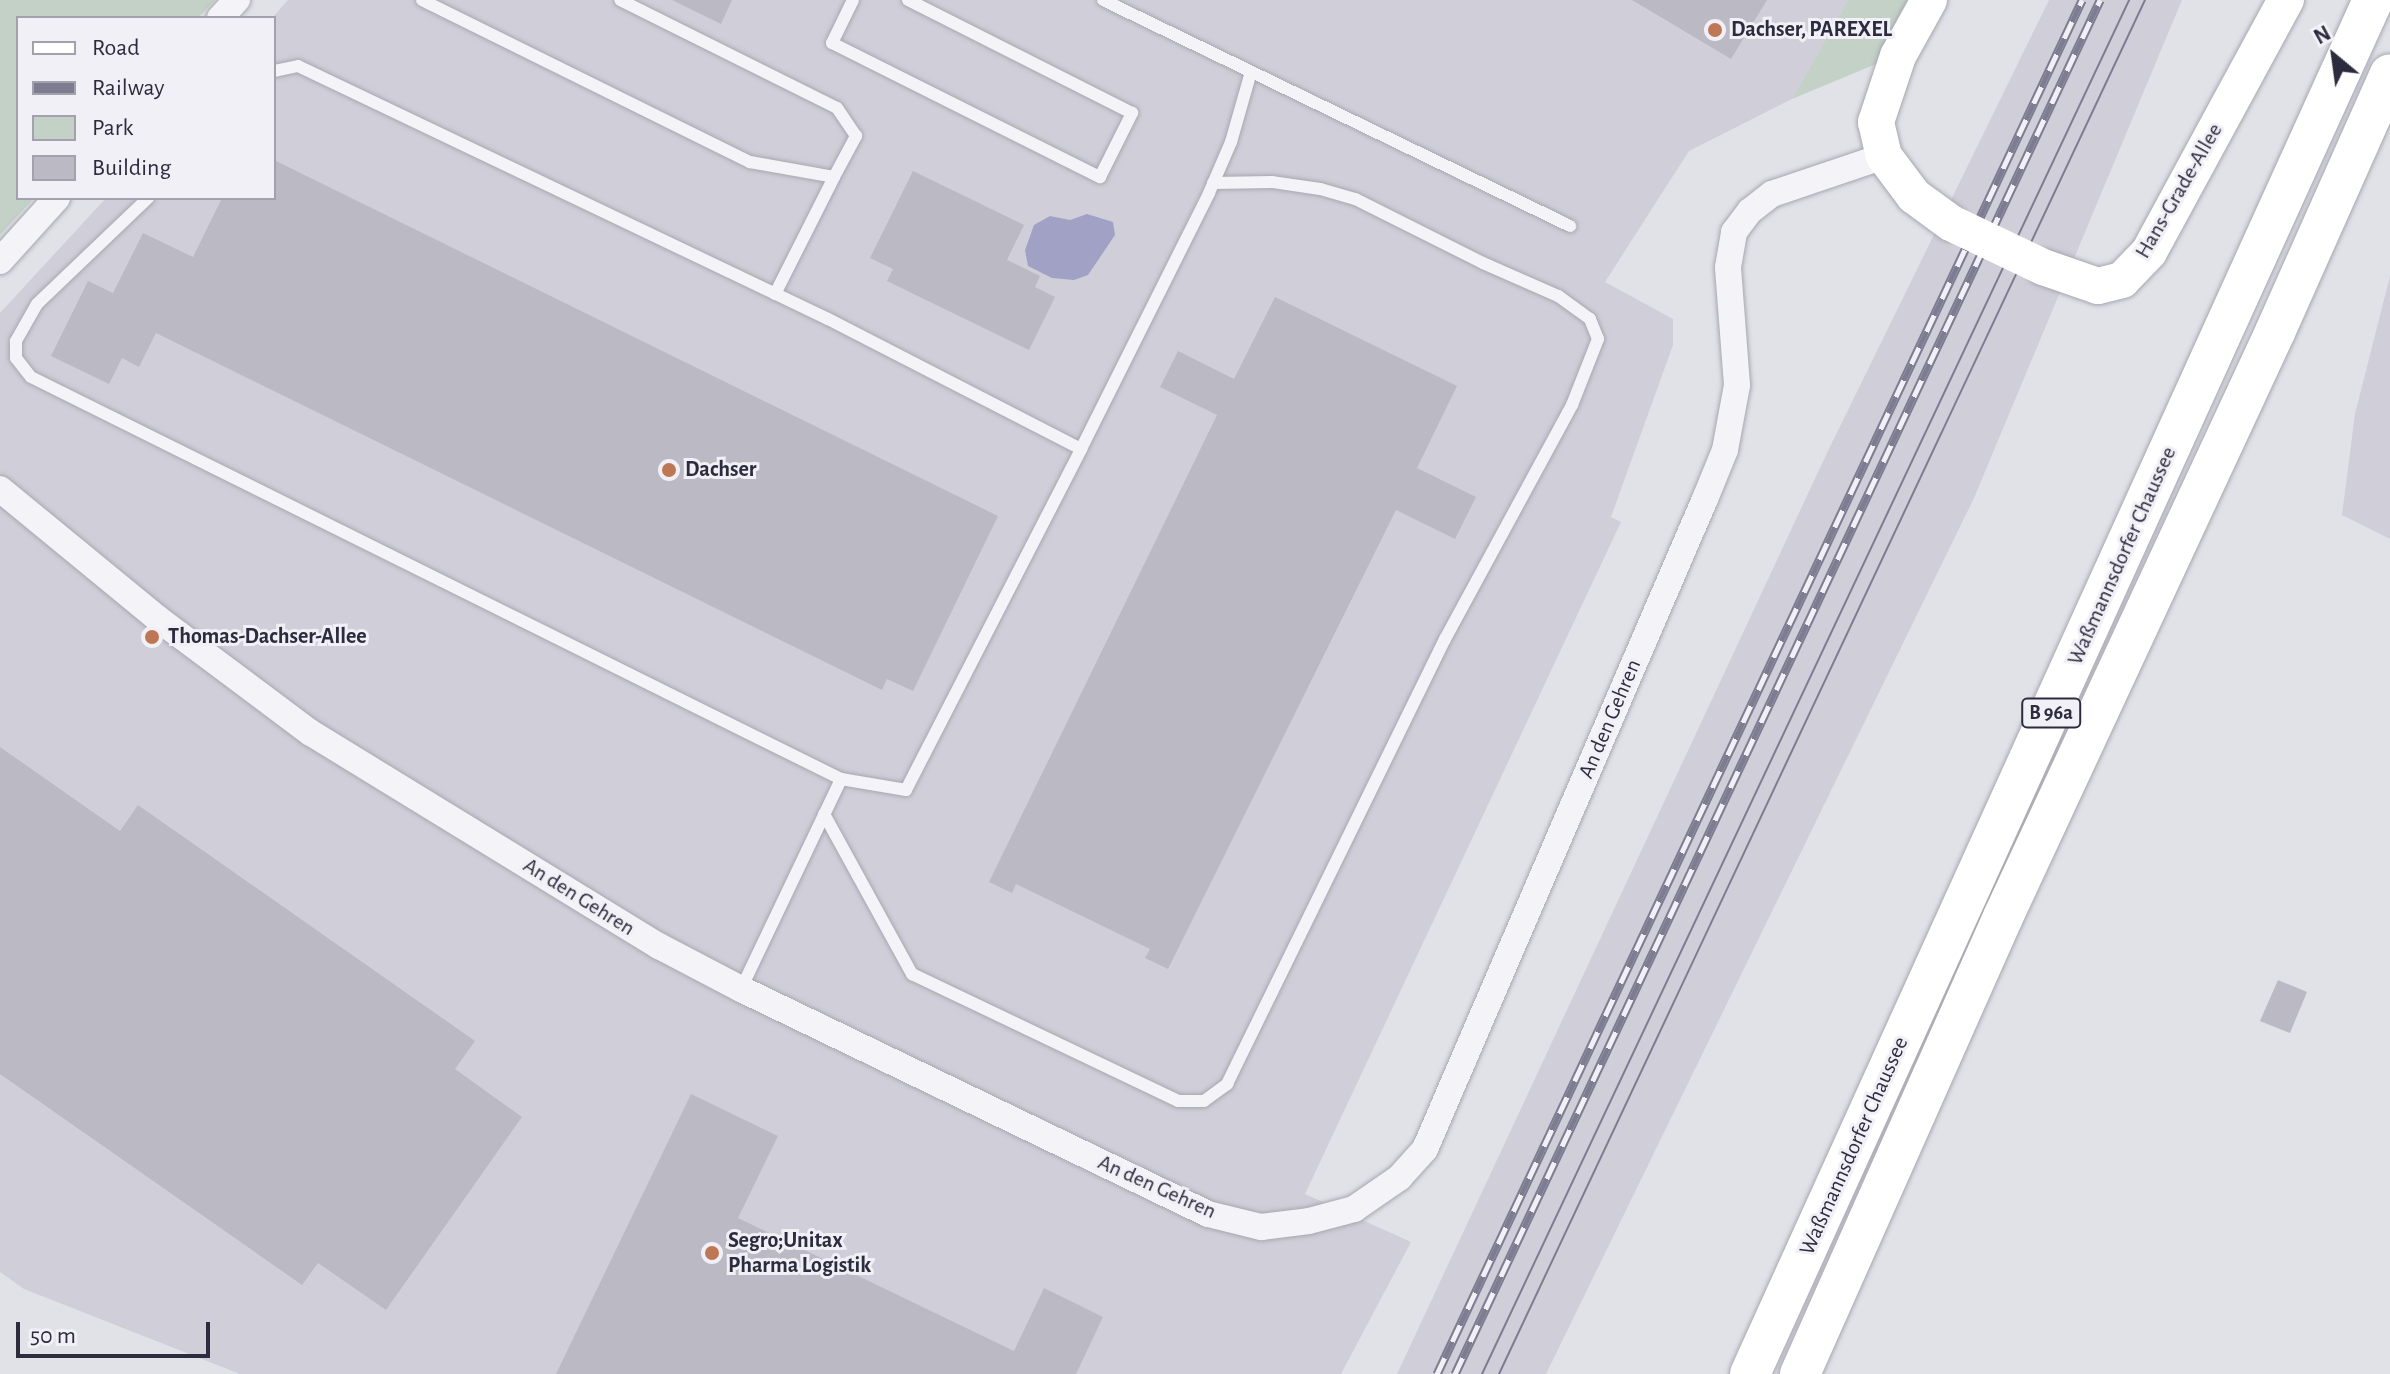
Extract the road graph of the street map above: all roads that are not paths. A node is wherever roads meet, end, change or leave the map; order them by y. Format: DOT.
graph roads {
  1 [pos="237,0"];
  2 [pos="422,0"];
  3 [pos="620,0"];
  4 [pos="853,0"];
  5 [pos="908,0"];
  6 [pos="1103,0"];
  7 [pos="1929,0"];
  8 [pos="2286,0"];
  9 [pos="2373,0"];
  10 [pos="222,16"];
  11 [pos="276,71"];
  12 [pos="1251,72"];
  13 [pos="2390,74"];
  14 [pos="1884,156"];
  15 [pos="834,177"];
  16 [pos="1213,183"];
  17 [pos="55,200"];
  18 [pos="146,200"];
  19 [pos="1570,226"];
  20 [pos="0,261"];
  21 [pos="775,294"];
  22 [pos="1081,449"];
  23 [pos="0,489"];
  24 [pos="841,779"];
  25 [pos="824,814"];
  26 [pos="741,989"];
  27 [pos="1750,1374"];
  28 [pos="1800,1374"];
  1 -- 10 [label="street"];
  2 -- 15 [label="lane"];
  3 -- 15 [label="lane"];
  4 -- 5 [label="lane"];
  6 -- 12 [label="lane"];
  7 -- 14 [label="street, Hans-Grade-Allee"];
  8 -- 14 [label="street, Hans-Grade-Allee, bridge"];
  9 -- 27 [label="main road, Waßmannsdorfer Chaussee / B 96a"];
  11 -- 21 [label="lane"];
  12 -- 16 [label="lane"];
  12 -- 19 [label="lane"];
  13 -- 28 [label="main road, Waßmannsdorfer Chaussee / B 96a"];
  14 -- 26 [label="street, An den Gehren"];
  15 -- 21 [label="lane"];
  16 -- 22 [label="lane"];
  16 -- 25 [label="lane"];
  17 -- 20 [label="street"];
  18 -- 24 [label="lane"];
  21 -- 22 [label="lane"];
  22 -- 24 [label="lane"];
  23 -- 26 [label="street, An den Gehren"];
  24 -- 25 [label="lane"];
  25 -- 26 [label="lane"];
}
